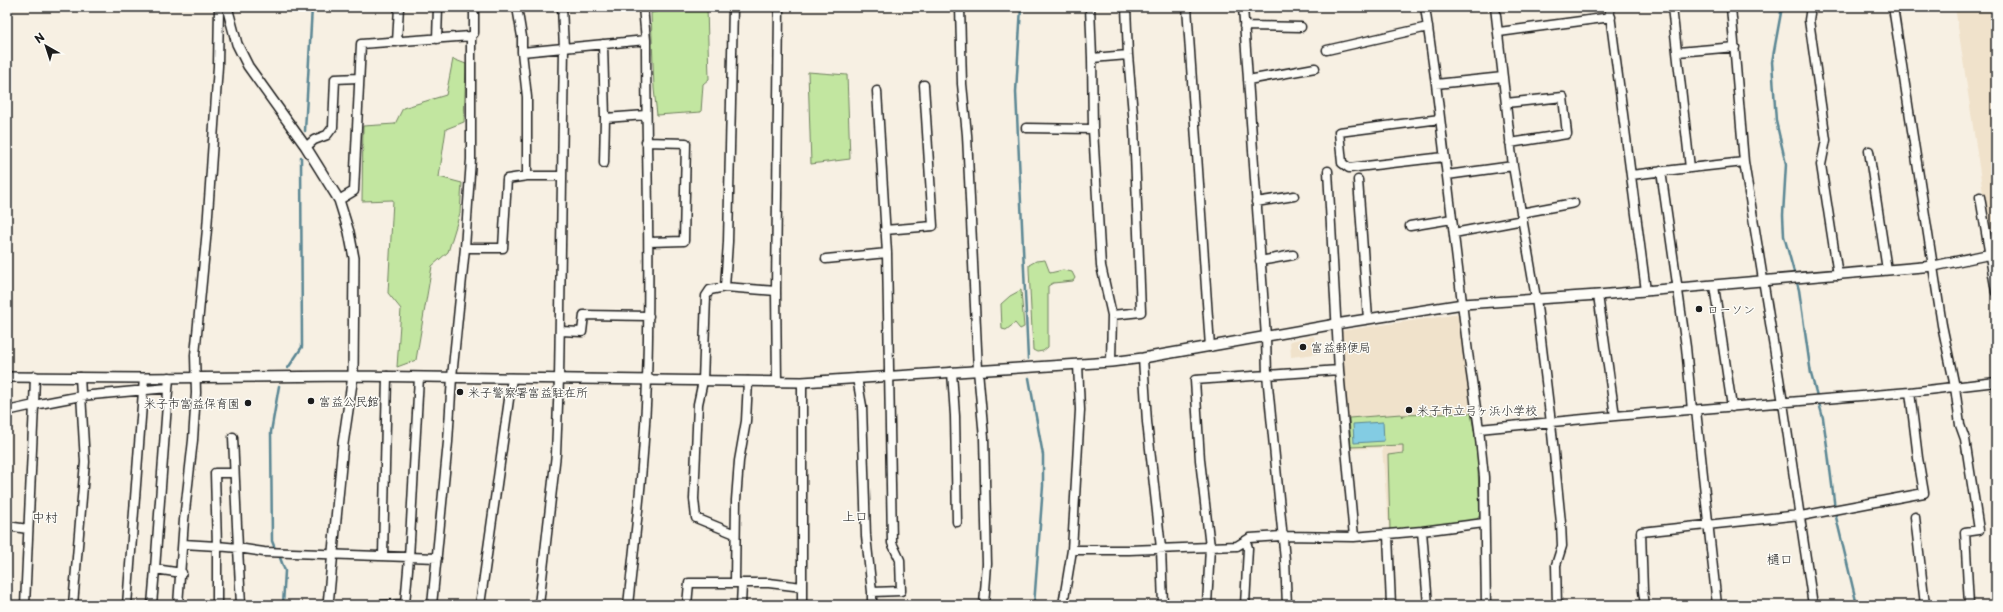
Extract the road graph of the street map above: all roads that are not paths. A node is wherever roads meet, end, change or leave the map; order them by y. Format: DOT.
graph roads {
  1 [pos="219,7"];
  2 [pos="227,7"];
  3 [pos="399,7"];
  4 [pos="438,7"];
  5 [pos="474,7"];
  6 [pos="517,7"];
  7 [pos="562,7"];
  8 [pos="643,7"];
  9 [pos="733,7"];
  10 [pos="780,7"];
  11 [pos="960,7"];
  12 [pos="1090,7"];
  13 [pos="1126,7"];
  14 [pos="1187,7"];
  15 [pos="1243,7"];
  16 [pos="1426,7"];
  17 [pos="1495,7"];
  18 [pos="1609,7"];
  19 [pos="1672,7"];
  20 [pos="1732,7"];
  21 [pos="1811,7"];
  22 [pos="1893,7"];
  23 [pos="1611,17"];
  24 [pos="1244,26"];
  25 [pos="1301,27"];
  26 [pos="1428,28"];
  27 [pos="1499,32"];
  28 [pos="471,36"];
  29 [pos="437,39"];
  30 [pos="646,40"];
  31 [pos="397,42"];
  32 [pos="603,44"];
  33 [pos="1735,47"];
  34 [pos="564,48"];
  35 [pos="1327,50"];
  36 [pos="522,52"];
  37 [pos="1678,52"];
  38 [pos="1128,55"];
  39 [pos="1092,58"];
  40 [pos="1315,68"];
  41 [pos="1503,77"];
  42 [pos="358,78"];
  43 [pos="1248,80"];
  44 [pos="1436,84"];
  45 [pos="924,85"];
  46 [pos="877,91"];
  47 [pos="1506,103"];
  48 [pos="646,115"];
  49 [pos="605,118"];
  50 [pos="1440,119"];
  51 [pos="1026,128"];
  52 [pos="1093,129"];
  53 [pos="646,142"];
  54 [pos="1510,143"];
  55 [pos="306,147"];
  56 [pos="1869,151"];
  57 [pos="1444,157"];
  58 [pos="1744,162"];
  59 [pos="604,163"];
  60 [pos="1513,166"];
  61 [pos="1690,168"];
  62 [pos="1328,171"];
  63 [pos="1661,171"];
  64 [pos="1447,175"];
  65 [pos="1631,175"];
  66 [pos="527,176"];
  67 [pos="562,176"];
  68 [pos="1358,180"];
  69 [pos="1294,196"];
  70 [pos="1980,197"];
  71 [pos="339,200"];
  72 [pos="1256,202"];
  73 [pos="1574,203"];
  74 [pos="1522,217"];
  75 [pos="1452,219"];
  76 [pos="1410,226"];
  77 [pos="885,230"];
  78 [pos="1454,233"];
  79 [pos="649,242"];
  80 [pos="465,248"];
  81 [pos="887,253"];
  82 [pos="1993,254"];
  83 [pos="1293,255"];
  84 [pos="826,259"];
  85 [pos="1260,261"];
  86 [pos="1934,266"];
  87 [pos="1887,270"];
  88 [pos="1838,275"];
  89 [pos="1763,282"];
  90 [pos="1714,286"];
  91 [pos="725,287"];
  92 [pos="1678,288"];
  93 [pos="776,291"];
  94 [pos="1646,291"];
  95 [pos="1996,292"];
  96 [pos="1598,295"];
  97 [pos="1536,298"];
  98 [pos="1463,304"];
  99 [pos="1112,315"];
  100 [pos="649,316"];
  101 [pos="1368,318"];
  102 [pos="1336,324"];
  103 [pos="560,332"];
  104 [pos="1266,337"];
  105 [pos="1210,347"];
  106 [pos="1143,358"];
  107 [pos="1111,362"];
  108 [pos="1078,364"];
  109 [pos="978,370"];
  110 [pos="1339,370"];
  111 [pos="952,372"];
  112 [pos="1267,375"];
  113 [pos="35,376"];
  114 [pos="353,376"];
  115 [pos="387,376"];
  116 [pos="7,377"];
  117 [pos="80,377"];
  118 [pos="169,377"];
  119 [pos="195,377"];
  120 [pos="419,377"];
  121 [pos="452,377"];
  122 [pos="888,377"];
  123 [pos="144,378"];
  124 [pos="512,378"];
  125 [pos="560,378"];
  126 [pos="857,378"];
  127 [pos="647,380"];
  128 [pos="703,381"];
  129 [pos="748,381"];
  130 [pos="777,382"];
  131 [pos="802,382"];
  132 [pos="1996,382"];
  133 [pos="1954,387"];
  134 [pos="168,388"];
  135 [pos="143,390"];
  136 [pos="1910,392"];
  137 [pos="81,396"];
  138 [pos="1783,403"];
  139 [pos="34,405"];
  140 [pos="1732,407"];
  141 [pos="1694,410"];
  142 [pos="7,411"];
  143 [pos="1615,416"];
  144 [pos="1551,423"];
  145 [pos="1479,429"];
  146 [pos="233,436"];
  147 [pos="234,473"];
  148 [pos="1800,516"];
  149 [pos="1915,517"];
  150 [pos="957,522"];
  151 [pos="1484,523"];
  152 [pos="1709,525"];
  153 [pos="7,526"];
  154 [pos="28,529"];
  155 [pos="1422,531"];
  156 [pos="735,534"];
  157 [pos="1388,534"];
  158 [pos="1282,536"];
  159 [pos="1354,537"];
  160 [pos="1246,542"];
  161 [pos="183,544"];
  162 [pos="217,546"];
  163 [pos="1210,547"];
  164 [pos="238,548"];
  165 [pos="1161,548"];
  166 [pos="1072,550"];
  167 [pos="333,556"];
  168 [pos="383,556"];
  169 [pos="409,558"];
  170 [pos="437,558"];
  171 [pos="155,569"];
  172 [pos="182,573"];
  173 [pos="739,583"];
  174 [pos="802,587"];
  175 [pos="872,592"];
  176 [pos="25,605"];
  177 [pos="73,605"];
  178 [pos="127,605"];
  179 [pos="152,605"];
  180 [pos="178,605"];
  181 [pos="217,605"];
  182 [pos="241,605"];
  183 [pos="328,605"];
  184 [pos="380,605"];
  185 [pos="408,605"];
  186 [pos="432,605"];
  187 [pos="480,605"];
  188 [pos="539,605"];
  189 [pos="628,605"];
  190 [pos="687,605"];
  191 [pos="741,605"];
  192 [pos="802,605"];
  193 [pos="872,605"];
  194 [pos="984,605"];
  195 [pos="1063,605"];
  196 [pos="1163,605"];
  197 [pos="1207,605"];
  198 [pos="1245,605"];
  199 [pos="1287,605"];
  200 [pos="1391,605"];
  201 [pos="1428,605"];
  202 [pos="1486,605"];
  203 [pos="1558,605"];
  204 [pos="1645,605"];
  205 [pos="1717,605"];
  206 [pos="1813,605"];
  207 [pos="1925,605"];
  208 [pos="1969,605"];
  1 -- 119 [label="street"];
  2 -- 55 [label="street"];
  3 -- 31 [label="street"];
  4 -- 29 [label="street"];
  5 -- 28 [label="street"];
  6 -- 36 [label="street"];
  7 -- 34 [label="street"];
  8 -- 30 [label="street"];
  9 -- 91 [label="street"];
  10 -- 93 [label="street"];
  11 -- 109 [label="street"];
  12 -- 39 [label="street"];
  13 -- 38 [label="street"];
  14 -- 105 [label="street"];
  15 -- 24 [label="street"];
  16 -- 26 [label="street"];
  17 -- 27 [label="street"];
  18 -- 23 [label="street"];
  19 -- 37 [label="street"];
  20 -- 33 [label="street"];
  21 -- 88 [label="street"];
  22 -- 86 [label="street"];
  23 -- 27 [label="street"];
  23 -- 65 [label="street"];
  24 -- 25 [label="street"];
  24 -- 43 [label="street"];
  26 -- 35 [label="street"];
  26 -- 44 [label="street"];
  27 -- 41 [label="street"];
  28 -- 29 [label="street"];
  28 -- 80 [label="street"];
  29 -- 31 [label="street"];
  30 -- 32 [label="street"];
  30 -- 48 [label="street"];
  31 -- 42 [label="street"];
  32 -- 34 [label="street"];
  32 -- 49 [label="street"];
  33 -- 37 [label="street"];
  33 -- 58 [label="street"];
  34 -- 36 [label="street"];
  34 -- 67 [label="street"];
  36 -- 66 [label="street"];
  37 -- 61 [label="street"];
  38 -- 39 [label="street"];
  38 -- 99 [label="street"];
  39 -- 52 [label="street"];
  40 -- 43 [label="street"];
  41 -- 44 [label="street"];
  41 -- 47 [label="street"];
  42 -- 55 [label="street"];
  42 -- 71 [label="street"];
  43 -- 72 [label="street"];
  44 -- 50 [label="street"];
  45 -- 77 [label="street"];
  46 -- 77 [label="street"];
  47 -- 54 [label="street"];
  47 -- 54 [label="street"];
  48 -- 49 [label="street"];
  48 -- 53 [label="street"];
  49 -- 59 [label="street"];
  50 -- 57 [label="street"];
  50 -- 57 [label="street"];
  51 -- 52 [label="street"];
  52 -- 99 [label="street"];
  53 -- 79 [label="street"];
  53 -- 79 [label="street"];
  54 -- 60 [label="street"];
  55 -- 71 [label="street"];
  56 -- 87 [label="street"];
  57 -- 64 [label="street"];
  58 -- 61 [label="street"];
  58 -- 89 [label="street"];
  60 -- 64 [label="street"];
  60 -- 74 [label="street"];
  61 -- 63 [label="street"];
  62 -- 102 [label="street"];
  63 -- 65 [label="street"];
  63 -- 92 [label="street"];
  64 -- 75 [label="street"];
  65 -- 94 [label="street"];
  66 -- 67 [label="street"];
  66 -- 80 [label="street"];
  67 -- 103 [label="street"];
  68 -- 101 [label="street"];
  69 -- 72 [label="street"];
  70 -- 82 [label="street"];
  71 -- 114 [label="street"];
  72 -- 85 [label="street"];
  73 -- 74 [label="street"];
  74 -- 78 [label="street"];
  74 -- 97 [label="street"];
  75 -- 76 [label="street"];
  75 -- 78 [label="street"];
  77 -- 81 [label="street"];
  78 -- 98 [label="street"];
  79 -- 100 [label="street"];
  80 -- 121 [label="street"];
  81 -- 84 [label="street"];
  81 -- 122 [label="street"];
  82 -- 86 [label="street"];
  82 -- 95 [label="street"];
  83 -- 85 [label="street"];
  85 -- 104 [label="street"];
  86 -- 87 [label="street"];
  86 -- 133 [label="street"];
  87 -- 88 [label="street"];
  88 -- 89 [label="street"];
  89 -- 90 [label="street"];
  89 -- 138 [label="street"];
  90 -- 92 [label="street"];
  90 -- 140 [label="street"];
  91 -- 93 [label="street"];
  91 -- 128 [label="street"];
  92 -- 94 [label="street"];
  92 -- 141 [label="street"];
  93 -- 130 [label="street"];
  94 -- 96 [label="street"];
  96 -- 97 [label="street"];
  96 -- 143 [label="street"];
  97 -- 98 [label="street"];
  97 -- 144 [label="street"];
  98 -- 101 [label="street"];
  98 -- 145 [label="street"];
  99 -- 107 [label="street"];
  100 -- 103 [label="street"];
  100 -- 127 [label="street"];
  101 -- 102 [label="street"];
  102 -- 104 [label="street"];
  102 -- 110 [label="street"];
  103 -- 125 [label="street"];
  104 -- 105 [label="street"];
  104 -- 112 [label="street"];
  105 -- 106 [label="street"];
  106 -- 107 [label="street"];
  106 -- 165 [label="street"];
  107 -- 108 [label="street"];
  108 -- 109 [label="street"];
  108 -- 166 [label="street"];
  109 -- 111 [label="street"];
  109 -- 194 [label="street"];
  110 -- 112 [label="street"];
  110 -- 159 [label="street"];
  111 -- 122 [label="street"];
  111 -- 150 [label="street"];
  112 -- 158 [label="street"];
  112 -- 163 [label="street"];
  113 -- 116 [label="street"];
  113 -- 117 [label="street"];
  113 -- 139 [label="street"];
  114 -- 115 [label="street"];
  114 -- 119 [label="street"];
  114 -- 167 [label="street"];
  115 -- 120 [label="street"];
  115 -- 168 [label="street"];
  117 -- 123 [label="street"];
  117 -- 137 [label="street"];
  118 -- 119 [label="street"];
  118 -- 123 [label="street"];
  118 -- 134 [label="street"];
  119 -- 161 [label="street"];
  120 -- 121 [label="street"];
  120 -- 169 [label="street"];
  121 -- 124 [label="street"];
  121 -- 170 [label="street"];
  122 -- 126 [label="street"];
  122 -- 175 [label="street"];
  123 -- 135 [label="street"];
  124 -- 125 [label="street"];
  124 -- 187 [label="street"];
  125 -- 127 [label="street"];
  125 -- 188 [label="street"];
  126 -- 131 [label="street"];
  126 -- 175 [label="street"];
  127 -- 128 [label="street"];
  127 -- 189 [label="street"];
  128 -- 129 [label="street"];
  128 -- 156 [label="street"];
  129 -- 130 [label="street"];
  129 -- 156 [label="street"];
  130 -- 131 [label="street"];
  131 -- 174 [label="street"];
  132 -- 133 [label="street"];
  133 -- 136 [label="street"];
  133 -- 208 [label="street"];
  134 -- 135 [label="street"];
  134 -- 171 [label="street"];
  135 -- 137 [label="street"];
  135 -- 178 [label="street"];
  136 -- 138 [label="street"];
  136 -- 148 [label="street"];
  137 -- 139 [label="street"];
  137 -- 177 [label="street"];
  138 -- 140 [label="street"];
  138 -- 148 [label="street"];
  139 -- 142 [label="street"];
  139 -- 154 [label="street"];
  140 -- 141 [label="street"];
  141 -- 143 [label="street"];
  141 -- 152 [label="street"];
  143 -- 144 [label="street"];
  144 -- 145 [label="street"];
  144 -- 203 [label="street"];
  145 -- 151 [label="street"];
  146 -- 147 [label="street"];
  147 -- 162 [label="street"];
  147 -- 164 [label="street"];
  148 -- 152 [label="street"];
  148 -- 206 [label="street"];
  149 -- 207 [label="street"];
  151 -- 155 [label="street"];
  151 -- 202 [label="street"];
  152 -- 204 [label="street"];
  152 -- 205 [label="street"];
  153 -- 154 [label="street"];
  154 -- 176 [label="street"];
  155 -- 157 [label="street"];
  155 -- 201 [label="street"];
  156 -- 173 [label="street"];
  157 -- 159 [label="street"];
  157 -- 200 [label="street"];
  158 -- 159 [label="street"];
  158 -- 160 [label="street"];
  158 -- 199 [label="street"];
  160 -- 163 [label="street"];
  160 -- 198 [label="street"];
  161 -- 162 [label="street"];
  161 -- 172 [label="street"];
  162 -- 164 [label="street"];
  162 -- 181 [label="street"];
  163 -- 165 [label="street"];
  163 -- 197 [label="street"];
  164 -- 167 [label="street"];
  164 -- 182 [label="street"];
  165 -- 166 [label="street"];
  165 -- 196 [label="street"];
  166 -- 195 [label="street"];
  167 -- 168 [label="street"];
  167 -- 183 [label="street"];
  168 -- 169 [label="street"];
  169 -- 170 [label="street"];
  169 -- 185 [label="street"];
  170 -- 186 [label="street"];
  171 -- 172 [label="street"];
  171 -- 179 [label="street"];
  172 -- 180 [label="street"];
  173 -- 174 [label="street"];
  173 -- 190 [label="street"];
  173 -- 191 [label="street"];
  174 -- 192 [label="street"];
  175 -- 193 [label="street"];
  184 -- 185 [label="street"];
}
